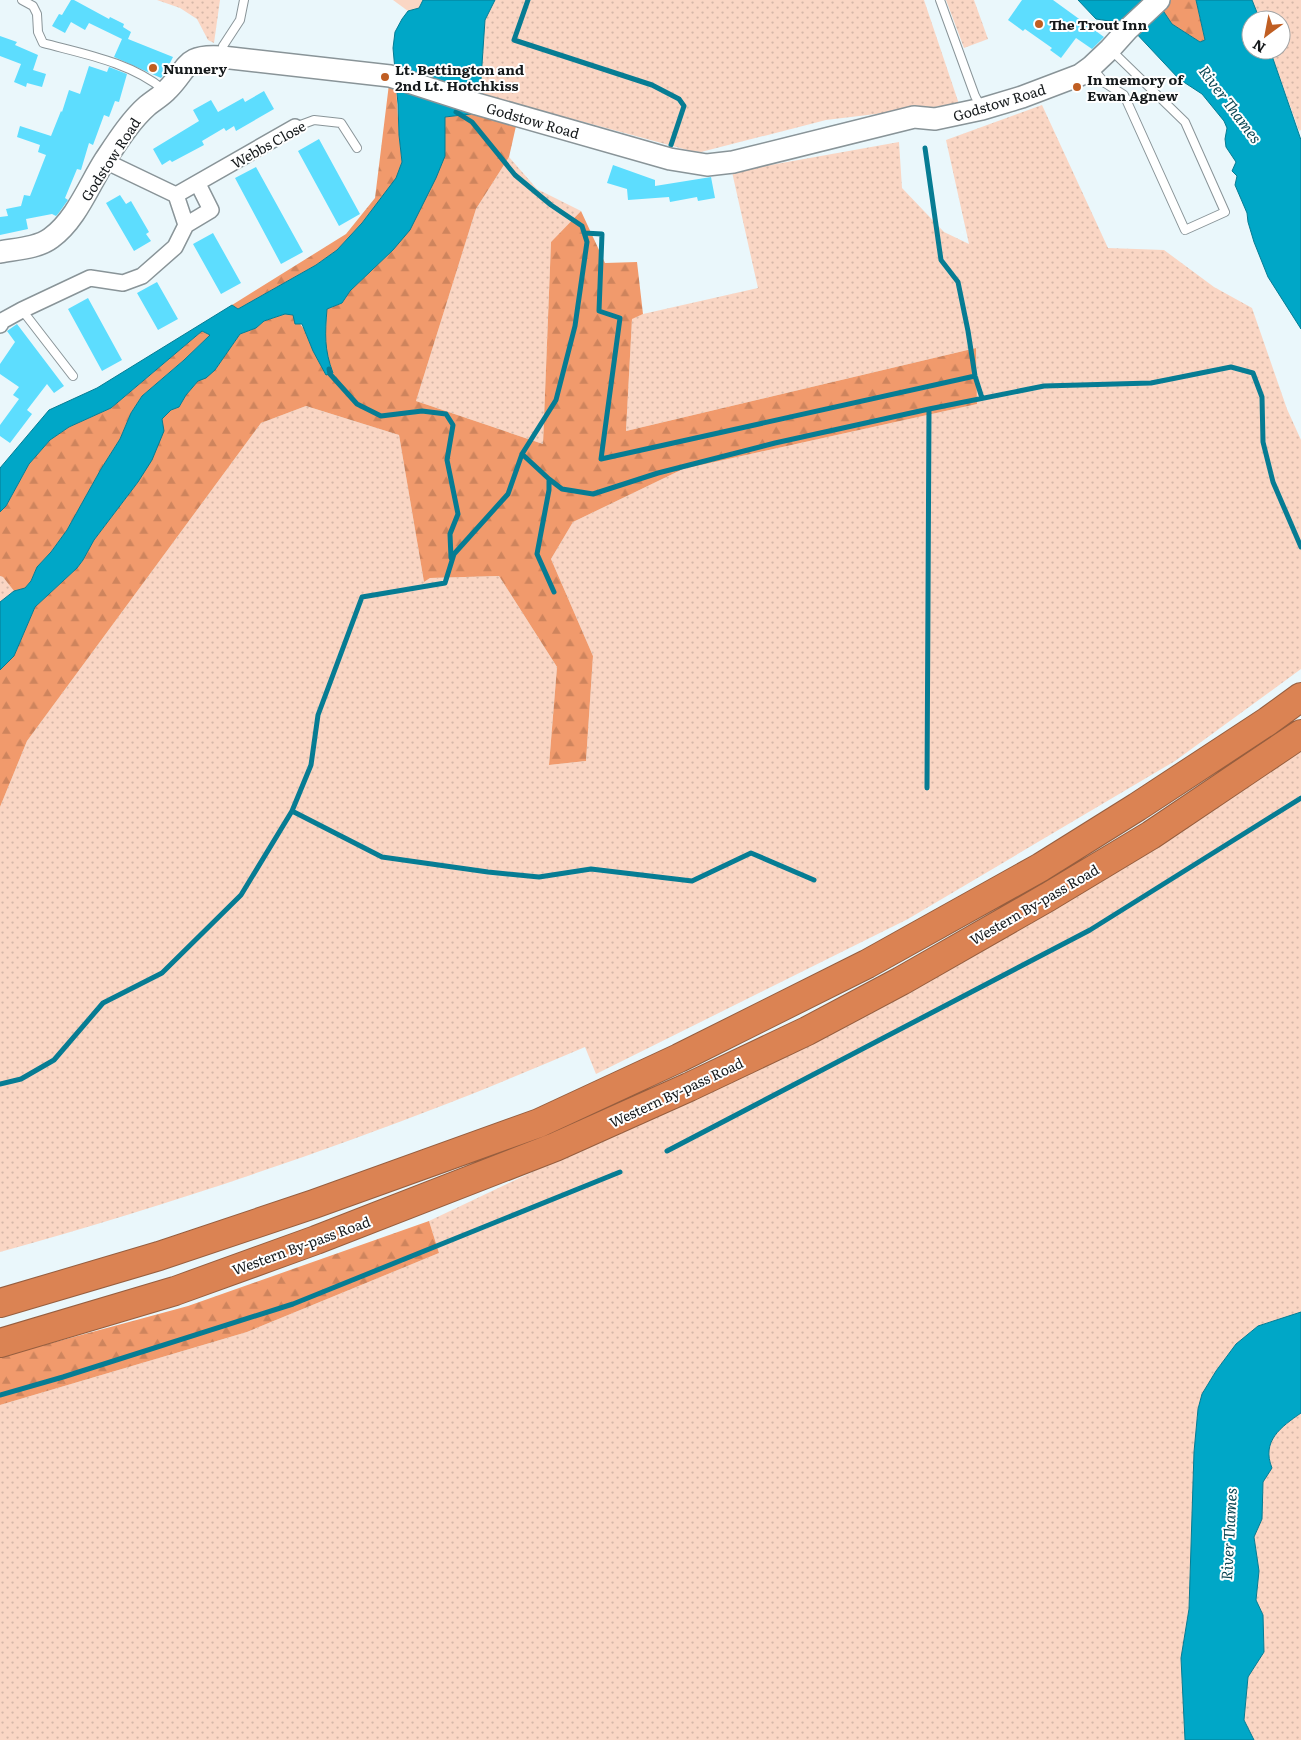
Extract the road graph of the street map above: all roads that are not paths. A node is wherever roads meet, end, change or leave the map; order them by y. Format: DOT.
graph roads {
  1 [pos="22,0"];
  2 [pos="244,0"];
  3 [pos="940,0"];
  4 [pos="1159,0"];
  5 [pos="1110,49"];
  6 [pos="222,57"];
  7 [pos="1091,67"];
  8 [pos="166,92"];
  9 [pos="982,109"];
  10 [pos="295,127"];
  11 [pos="358,148"];
  12 [pos="105,160"];
  13 [pos="198,184"];
  14 [pos="176,195"];
  15 [pos="186,225"];
  16 [pos="0,252"];
  17 [pos="22,310"];
  18 [pos="0,325"];
  19 [pos="73,376"];
  20 [pos="1301,697"];
  21 [pos="1301,734"];
  22 [pos="0,1303"];
  23 [pos="0,1342"];
  1 -- 8 [label="lane"];
  2 -- 6 [label="lane"];
  3 -- 9 [label="lane"];
  4 -- 5 [label="street, Godstow Road"];
  5 -- 7 [label="street, Godstow Road"];
  5 -- 7 [label="lane"];
  6 -- 8 [label="street, Godstow Road"];
  6 -- 9 [label="street, Godstow Road"];
  7 -- 9 [label="street, Godstow Road"];
  8 -- 12 [label="street, Godstow Road"];
  10 -- 11 [label="lane, Webbs Close"];
  10 -- 13 [label="street, Webbs Close"];
  12 -- 14 [label="street"];
  12 -- 16 [label="street, Godstow Road"];
  13 -- 14 [label="street, Webbs Close"];
  13 -- 15 [label="street"];
  14 -- 15 [label="street"];
  15 -- 17 [label="street"];
  17 -- 18 [label="street"];
  17 -- 19 [label="lane"];
  20 -- 22 [label="highway, Western By-pass Road"];
  21 -- 23 [label="highway, Western By-pass Road"];
}
